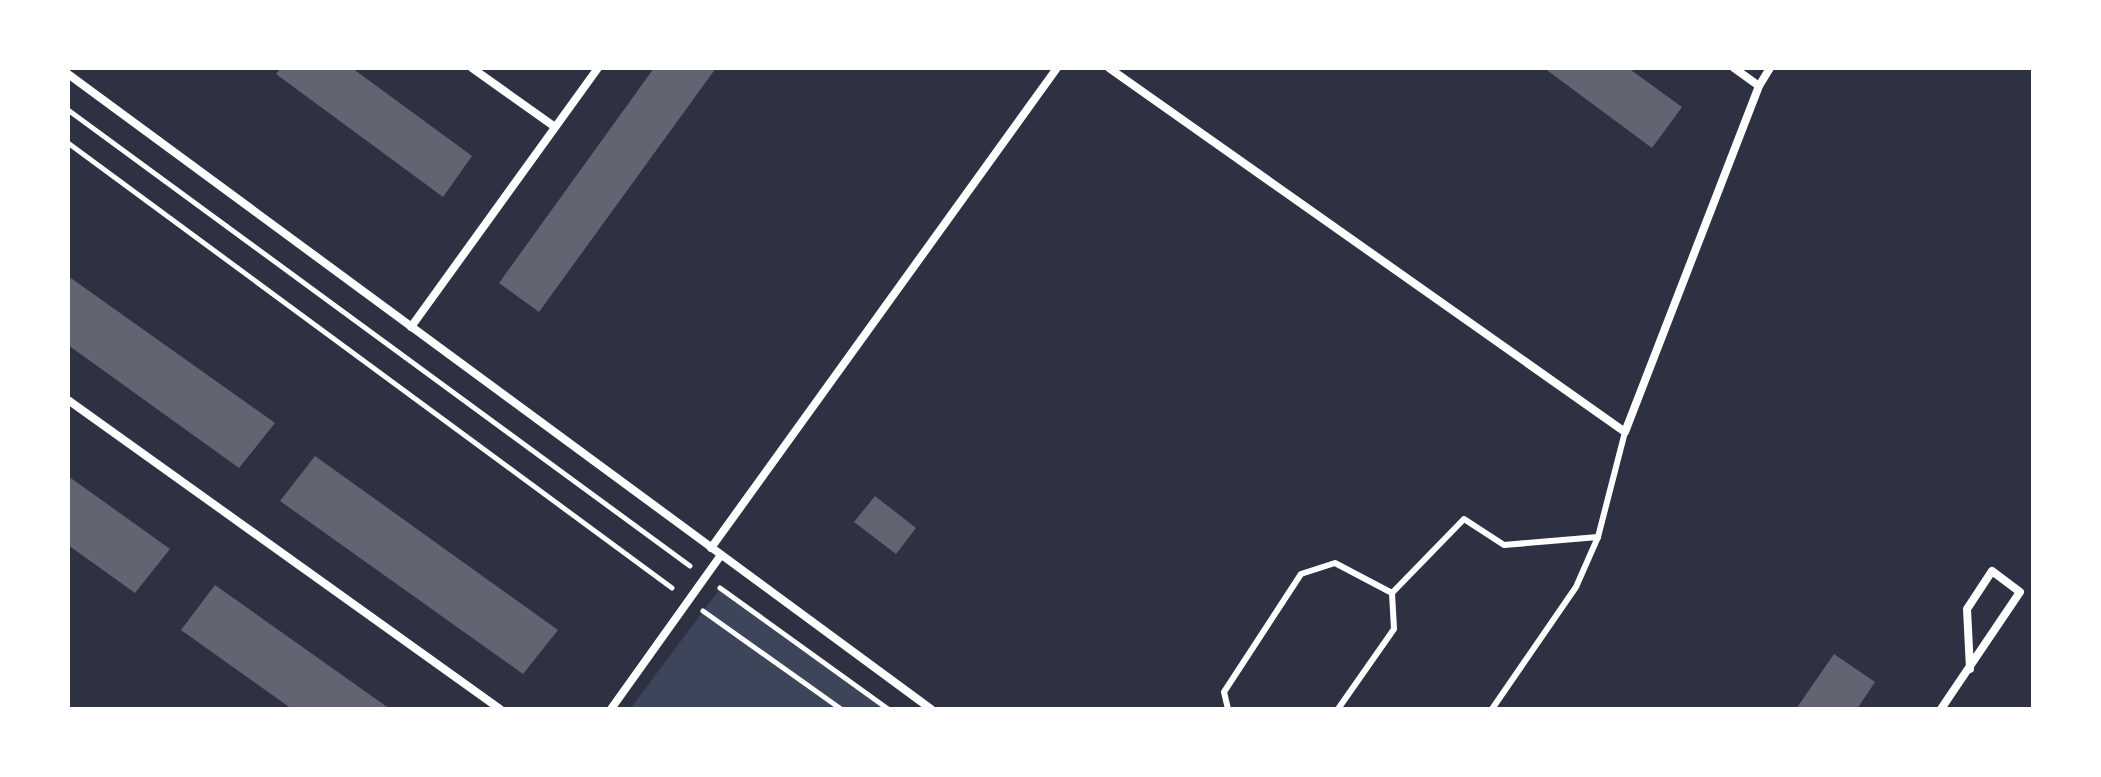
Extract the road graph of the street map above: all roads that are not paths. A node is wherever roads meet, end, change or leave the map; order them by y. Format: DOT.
graph roads {
  1 [pos="472,68"];
  2 [pos="598,68"];
  3 [pos="1057,68"];
  4 [pos="1109,68"];
  5 [pos="1734,68"];
  6 [pos="1770,68"];
  7 [pos="68,74"];
  8 [pos="1759,86"];
  9 [pos="555,127"];
  10 [pos="411,327"];
  11 [pos="68,400"];
  12 [pos="1625,432"];
  13 [pos="1598,537"];
  14 [pos="711,548"];
  15 [pos="721,555"];
  16 [pos="1392,593"];
  17 [pos="1970,669"];
  18 [pos="500,709"];
  19 [pos="611,709"];
  20 [pos="931,709"];
  21 [pos="1228,709"];
  22 [pos="1338,709"];
  23 [pos="1492,709"];
  24 [pos="1941,709"];
  1 -- 9 [label="street"];
  2 -- 9 [label="street"];
  3 -- 14 [label="street"];
  4 -- 12 [label="street"];
  5 -- 8 [label="street"];
  6 -- 8 [label="street"];
  7 -- 10 [label="street"];
  8 -- 12 [label="street"];
  9 -- 10 [label="street"];
  10 -- 14 [label="street"];
  11 -- 18 [label="street"];
  12 -- 13 [label="lane"];
  13 -- 16 [label="lane"];
  13 -- 23 [label="lane"];
  14 -- 15 [label="street"];
  15 -- 19 [label="street"];
  15 -- 20 [label="street"];
  16 -- 21 [label="lane"];
  16 -- 22 [label="lane"];
  17 -- 17 [label="street"];
  17 -- 24 [label="street"];
}
